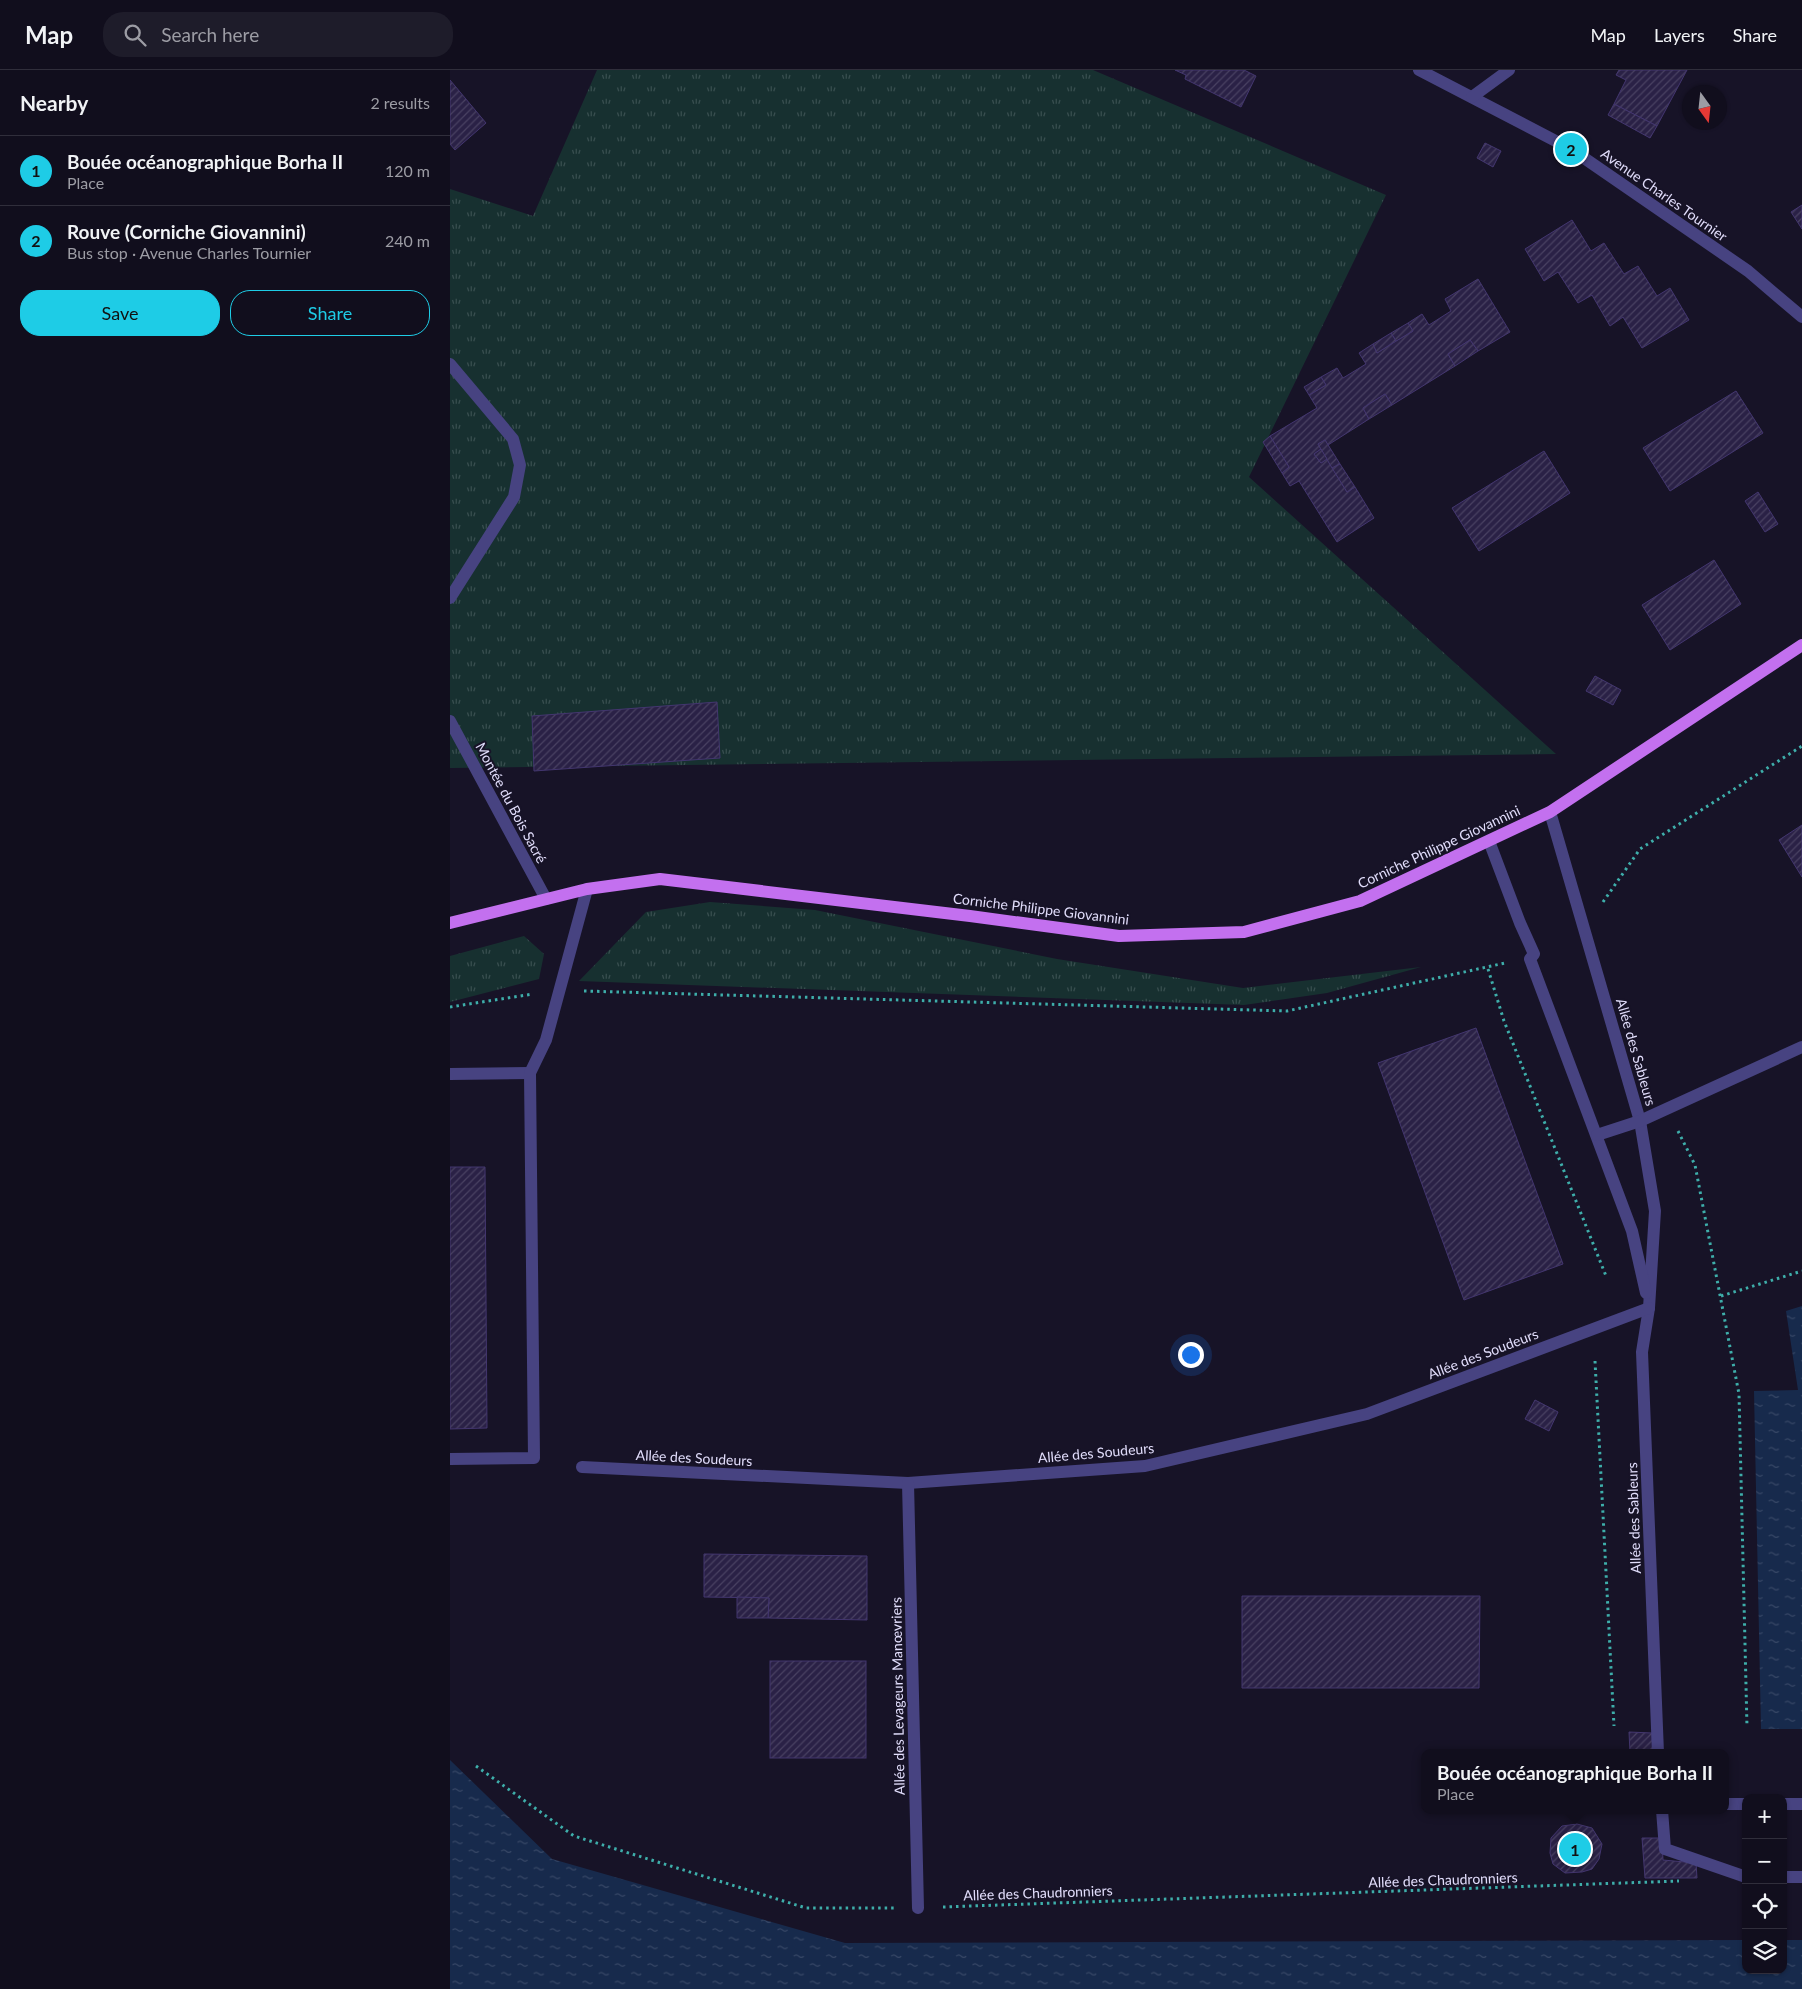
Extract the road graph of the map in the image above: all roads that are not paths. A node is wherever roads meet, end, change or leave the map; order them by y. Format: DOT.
graph roads {
  1 [pos="1419,70"];
  2 [pos="1509,70"];
  3 [pos="1472,98"];
  4 [pos="1802,317"];
  5 [pos="450,364"];
  6 [pos="450,598"];
  7 [pos="1802,645"];
  8 [pos="450,721"];
  9 [pos="1550,812"];
  10 [pos="1489,841"];
  11 [pos="587,889"];
  12 [pos="546,899"];
  13 [pos="450,923"];
  14 [pos="1802,1047"];
  15 [pos="530,1073"];
  16 [pos="450,1074"];
  17 [pos="1640,1121"];
  18 [pos="1597,1135"];
  19 [pos="1649,1308"];
  20 [pos="450,1459"];
  21 [pos="582,1467"];
  22 [pos="908,1483"];
  23 [pos="1658,1749"];
  24 [pos="1729,1804"];
  25 [pos="1742,1804"];
  26 [pos="1787,1804"];
  27 [pos="1802,1804"];
  28 [pos="1662,1814"];
  29 [pos="1742,1876"];
  30 [pos="1787,1877"];
  31 [pos="1802,1877"];
  32 [pos="918,1908"];
  1 -- 3 [label="street, Avenue Charles Tournier"];
  2 -- 3 [label="street"];
  3 -- 4 [label="street, Avenue Charles Tournier"];
  5 -- 6 [label="street"];
  7 -- 9 [label="main road, Corniche Philippe Giovannini"];
  8 -- 12 [label="street, Montée du Bois Sacré"];
  9 -- 10 [label="main road, Corniche Philippe Giovannini"];
  9 -- 17 [label="street, Allée des Sableurs"];
  10 -- 11 [label="main road, Corniche Philippe Giovannini"];
  10 -- 18 [label="street, Allée des Sableurs"];
  11 -- 12 [label="main road, Corniche Philippe Giovannini"];
  11 -- 15 [label="street"];
  12 -- 13 [label="main road, Corniche Philippe Giovannini"];
  14 -- 17 [label="street"];
  15 -- 16 [label="street"];
  15 -- 20 [label="street"];
  17 -- 18 [label="street"];
  17 -- 19 [label="street, Allée des Sableurs"];
  18 -- 19 [label="street, Allée des Sableurs"];
  19 -- 22 [label="street, Allée des Soudeurs"];
  19 -- 23 [label="street, Allée des Sableurs"];
  21 -- 22 [label="street, Allée des Soudeurs"];
  22 -- 32 [label="street, Allée des Levageurs Manœvriers"];
  24 -- 25 [label="street"];
  26 -- 27 [label="street"];
  28 -- 29 [label="street"];
  30 -- 31 [label="street"];
}
